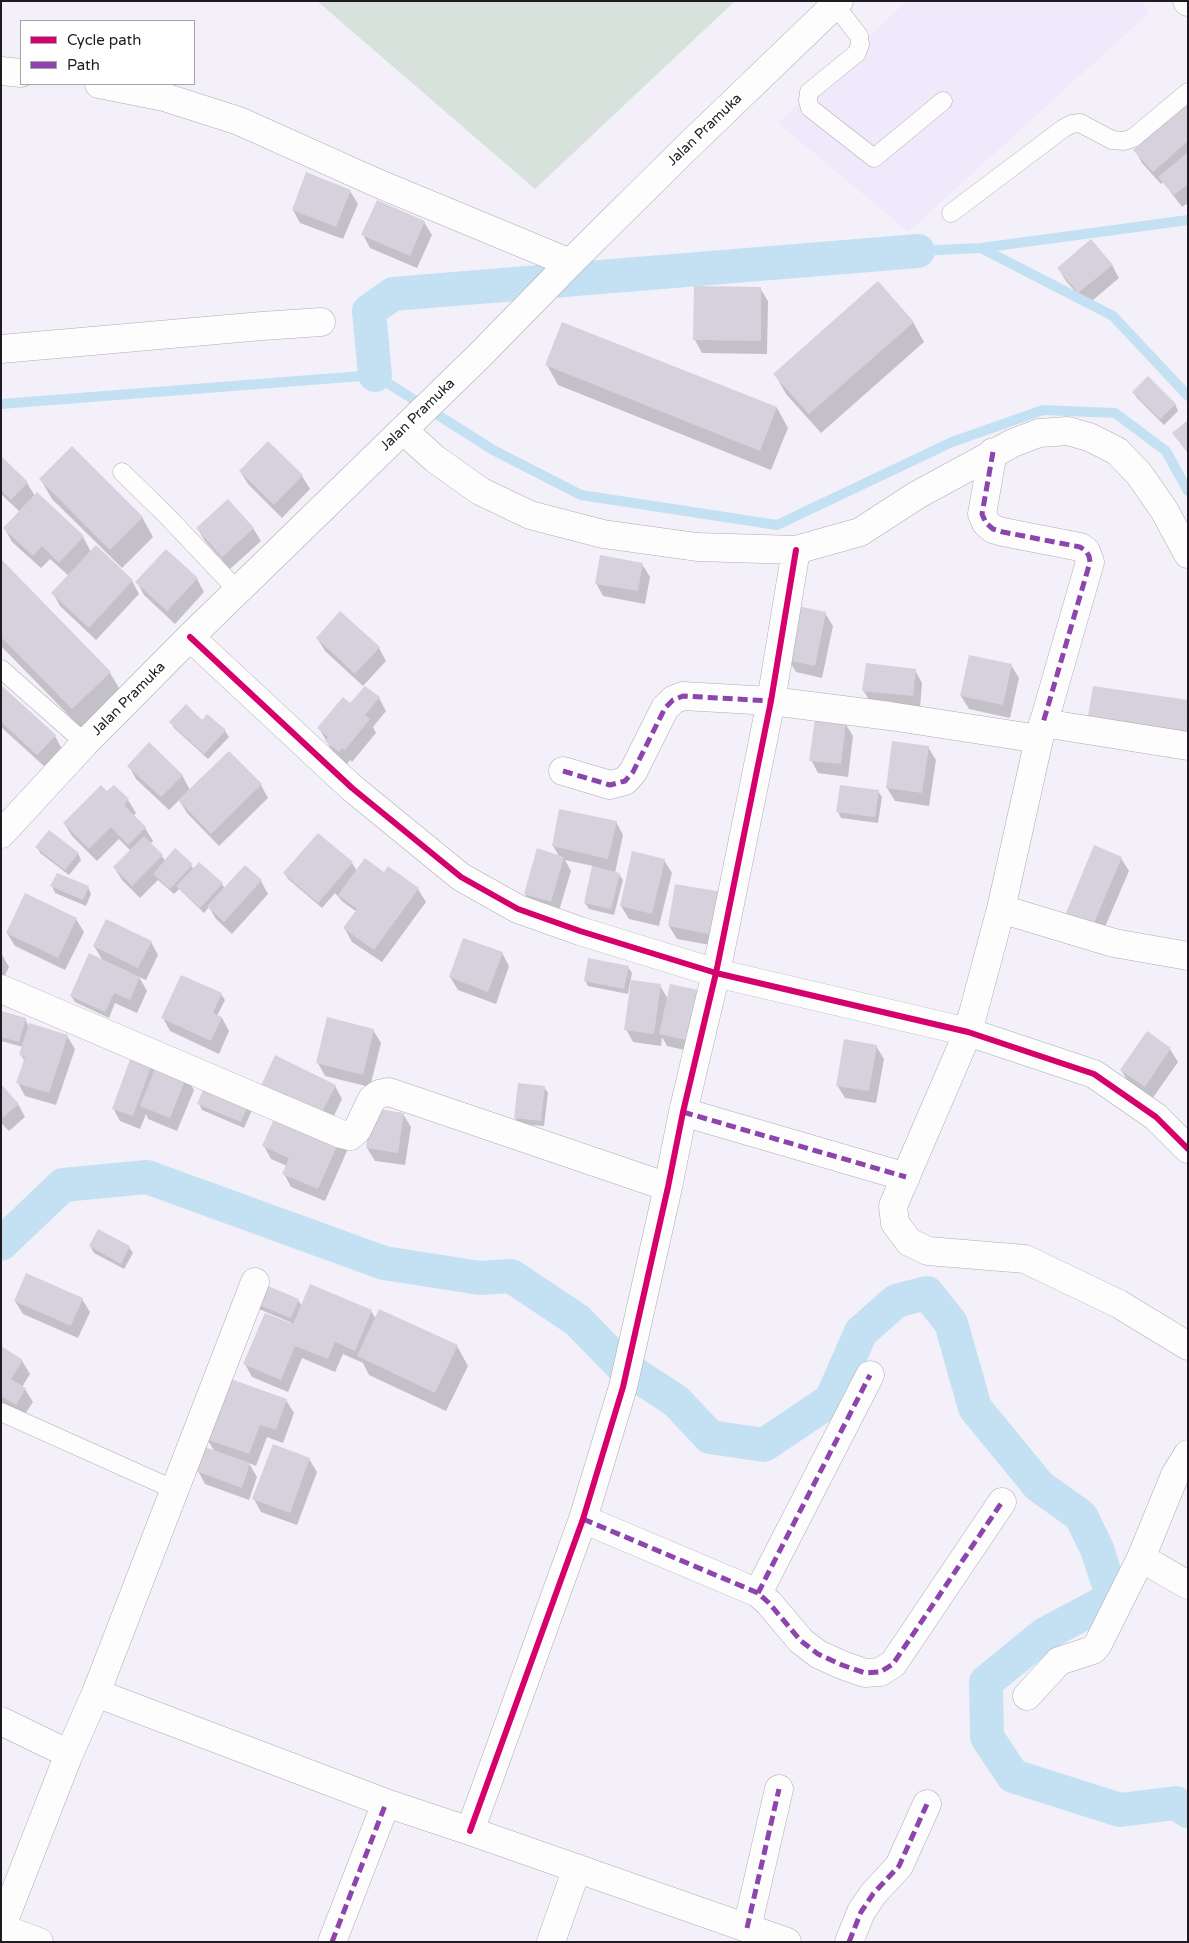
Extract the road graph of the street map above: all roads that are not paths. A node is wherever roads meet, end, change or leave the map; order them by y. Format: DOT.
graph roads {
  1 [pos="837,3"];
  2 [pos="1,71"];
  3 [pos="20,73"];
  4 [pos="104,85"];
  5 [pos="1188,92"];
  6 [pos="943,101"];
  7 [pos="951,213"];
  8 [pos="567,266"];
  9 [pos="322,322"];
  10 [pos="1,349"];
  11 [pos="410,422"];
  12 [pos="993,452"];
  13 [pos="122,472"];
  14 [pos="796,550"];
  15 [pos="1188,554"];
  16 [pos="238,591"];
  17 [pos="190,637"];
  18 [pos="1,669"];
  19 [pos="771,701"];
  20 [pos="1041,731"];
  21 [pos="85,743"];
  22 [pos="1188,746"];
  23 [pos="562,771"];
  24 [pos="1,834"];
  25 [pos="1001,909"];
  26 [pos="1188,956"];
  27 [pos="716,973"];
  28 [pos="1,989"];
  29 [pos="968,1032"];
  30 [pos="683,1112"];
  31 [pos="1188,1149"];
  32 [pos="906,1177"];
  33 [pos="668,1188"];
  34 [pos="255,1282"];
  35 [pos="1188,1346"];
  36 [pos="870,1375"];
  37 [pos="1,1412"];
  38 [pos="1188,1454"];
  39 [pos="175,1490"];
  40 [pos="1002,1502"];
  41 [pos="583,1519"];
  42 [pos="1141,1558"];
  43 [pos="1188,1585"];
  44 [pos="758,1593"];
  45 [pos="96,1692"];
  46 [pos="1027,1696"];
  47 [pos="1,1721"];
  48 [pos="69,1754"];
  49 [pos="778,1789"];
  50 [pos="386,1803"];
  51 [pos="927,1804"];
  52 [pos="470,1831"];
  53 [pos="577,1868"];
  54 [pos="1,1928"];
  55 [pos="747,1928"];
  56 [pos="39,1942"];
  57 [pos="332,1942"];
  58 [pos="551,1942"];
  59 [pos="787,1942"];
  60 [pos="849,1942"];
  1 -- 6 [label="lane"];
  1 -- 8 [label="street, Jalan Pramuka"];
  2 -- 3 [label="street"];
  4 -- 8 [label="street"];
  5 -- 7 [label="lane"];
  8 -- 11 [label="street, Jalan Pramuka"];
  9 -- 10 [label="street"];
  11 -- 14 [label="street"];
  11 -- 16 [label="street, Jalan Pramuka"];
  12 -- 14 [label="street"];
  12 -- 15 [label="street"];
  12 -- 20 [label="street"];
  13 -- 16 [label="lane"];
  14 -- 19 [label="street"];
  16 -- 17 [label="street, Jalan Pramuka"];
  17 -- 21 [label="street, Jalan Pramuka"];
  17 -- 27 [label="street"];
  18 -- 21 [label="lane"];
  19 -- 20 [label="street"];
  19 -- 23 [label="street"];
  19 -- 27 [label="street"];
  20 -- 22 [label="street"];
  20 -- 25 [label="street"];
  21 -- 24 [label="street, Jalan Pramuka"];
  25 -- 26 [label="street"];
  25 -- 29 [label="street"];
  27 -- 29 [label="street"];
  27 -- 30 [label="street"];
  28 -- 33 [label="street"];
  29 -- 31 [label="street"];
  29 -- 32 [label="street"];
  30 -- 32 [label="street"];
  30 -- 33 [label="street"];
  32 -- 35 [label="street"];
  33 -- 41 [label="street"];
  34 -- 39 [label="street"];
  36 -- 44 [label="street"];
  37 -- 39 [label="lane"];
  38 -- 42 [label="street"];
  39 -- 45 [label="street"];
  40 -- 44 [label="street"];
  41 -- 44 [label="street"];
  41 -- 52 [label="street"];
  42 -- 43 [label="street"];
  42 -- 46 [label="street"];
  45 -- 48 [label="street"];
  45 -- 50 [label="street"];
  47 -- 48 [label="street"];
  48 -- 54 [label="street"];
  49 -- 55 [label="street"];
  50 -- 52 [label="street"];
  50 -- 57 [label="street"];
  51 -- 60 [label="street"];
  52 -- 53 [label="street"];
  53 -- 55 [label="street"];
  53 -- 58 [label="street"];
  54 -- 56 [label="street"];
  55 -- 59 [label="street"];
}
